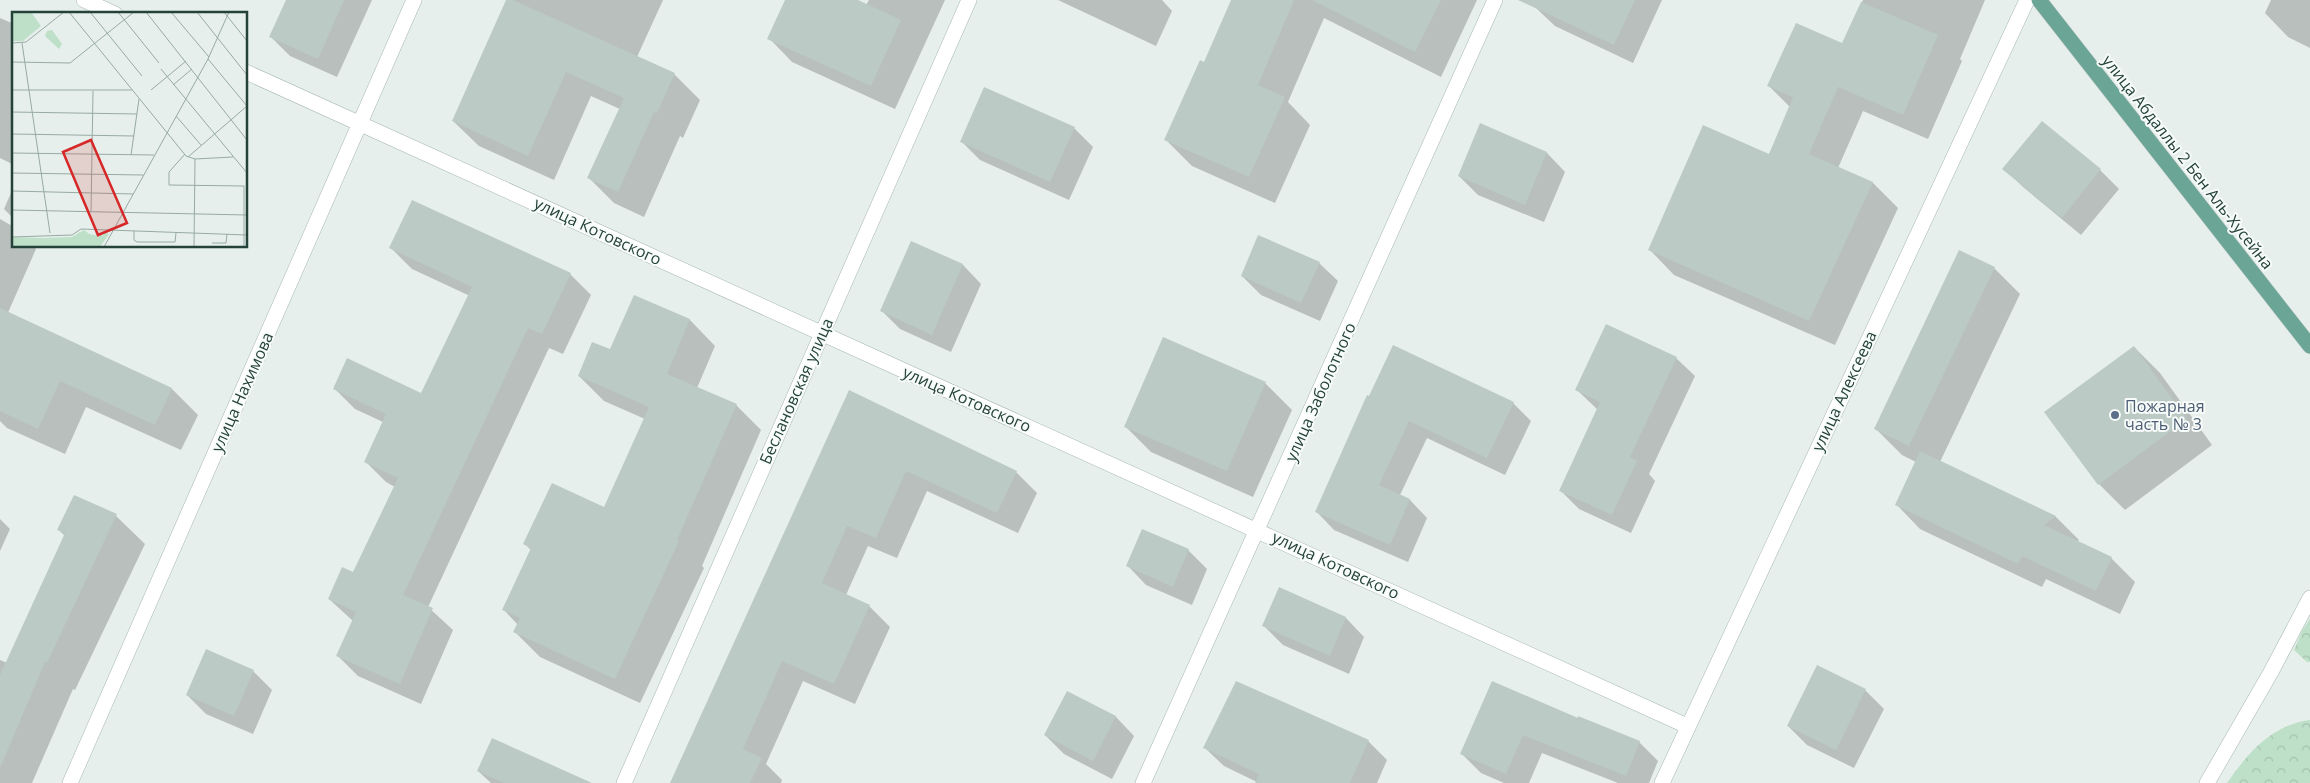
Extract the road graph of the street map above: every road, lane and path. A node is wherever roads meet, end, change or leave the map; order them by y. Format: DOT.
graph roads {
  1 [pos="84,0"];
  2 [pos="414,0"];
  3 [pos="969,0"];
  4 [pos="1495,0"];
  5 [pos="2027,0"];
  6 [pos="2039,0"];
  7 [pos="111,12"];
  8 [pos="248,73"];
  9 [pos="362,122"];
  10 [pos="821,334"];
  11 [pos="2310,346"];
  12 [pos="1259,530"];
  13 [pos="2310,598"];
  14 [pos="1687,726"];
  15 [pos="70,783"];
  16 [pos="624,783"];
  17 [pos="1143,783"];
  18 [pos="1662,783"];
  19 [pos="2207,783"];
  1 -- 7 [label="street"];
  2 -- 9 [label="street, улица Нахимова"];
  3 -- 10 [label="street, Беслановская улица"];
  4 -- 12 [label="street, улица Заболотного"];
  5 -- 14 [label="street, улица Алексеева"];
  6 -- 11 [label="main road, улица Абдаллы 2 Бен Аль-Хусейна"];
  8 -- 9 [label="street, улица Котовского"];
  9 -- 10 [label="street, улица Котовского"];
  9 -- 15 [label="street, улица Нахимова"];
  10 -- 12 [label="street, улица Котовского"];
  10 -- 16 [label="street, Беслановская улица"];
  12 -- 14 [label="street, улица Котовского"];
  12 -- 17 [label="street, улица Заболотного"];
  13 -- 19 [label="street"];
  14 -- 18 [label="street, улица Алексеева"];
}
